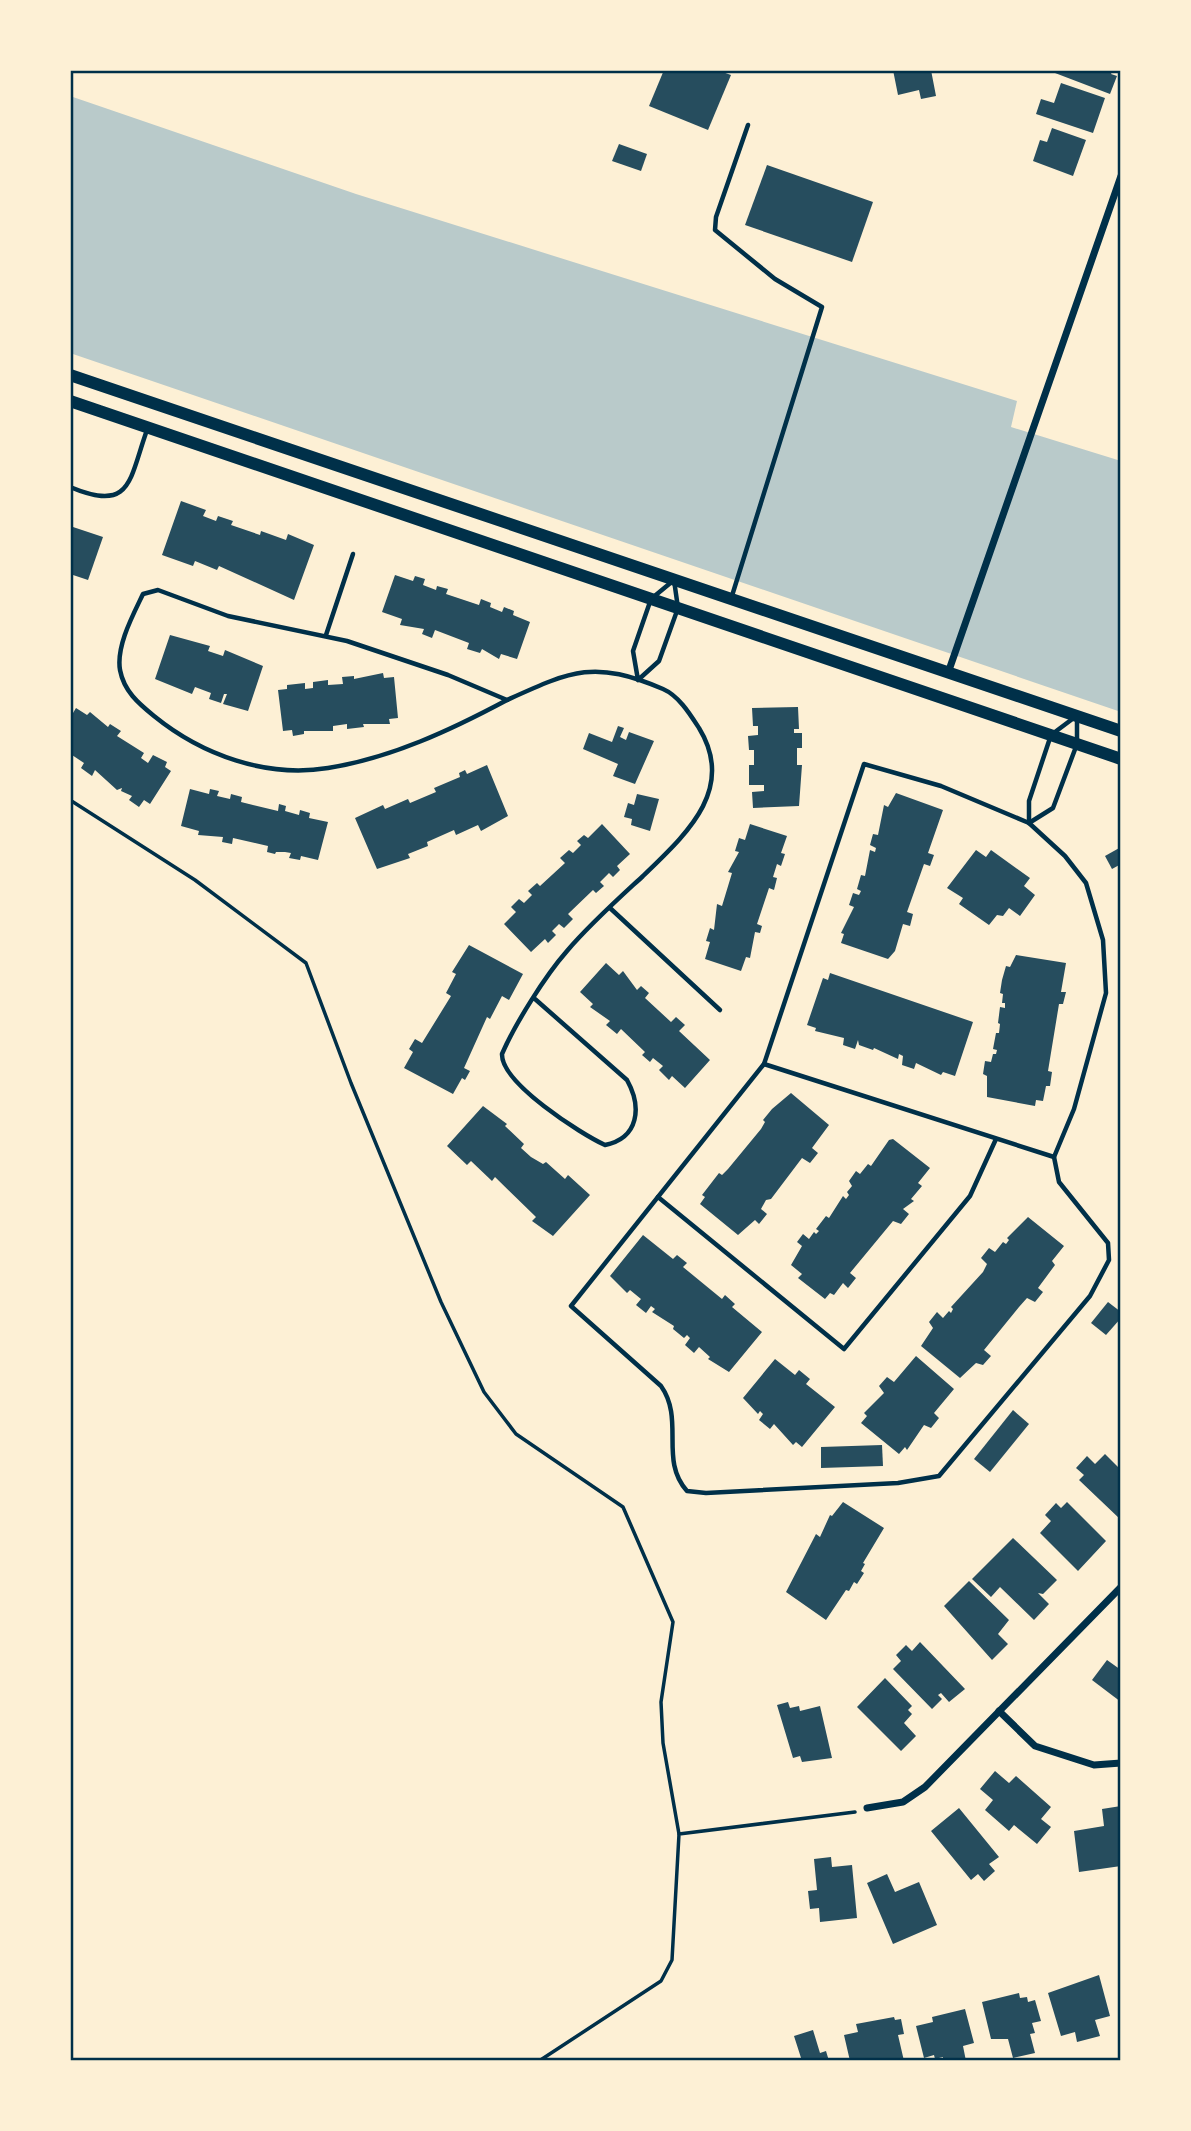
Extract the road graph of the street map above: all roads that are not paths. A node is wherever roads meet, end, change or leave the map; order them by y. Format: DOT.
graph roads {
  1 [pos="748,125"];
  2 [pos="1121,176"];
  3 [pos="70,375"];
  4 [pos="70,401"];
  5 [pos="148,428"];
  6 [pos="70,487"];
  7 [pos="353,555"];
  8 [pos="674,580"];
  9 [pos="651,599"];
  10 [pos="731,600"];
  11 [pos="678,608"];
  12 [pos="326,635"];
  13 [pos="947,673"];
  14 [pos="638,680"];
  15 [pos="507,700"];
  16 [pos="1077,716"];
  17 [pos="1121,731"];
  18 [pos="1051,735"];
  19 [pos="1077,744"];
  20 [pos="1121,759"];
  21 [pos="1029,823"];
  22 [pos="610,908"];
  23 [pos="535,999"];
  24 [pos="720,1010"];
  25 [pos="764,1064"];
  26 [pos="996,1139"];
  27 [pos="1054,1157"];
  28 [pos="658,1197"];
  29 [pos="1121,1587"];
  30 [pos="999,1711"];
  31 [pos="1121,1763"];
  32 [pos="867,1808"];
  1 -- 10 [label="lane"];
  2 -- 13 [label="street"];
  3 -- 8 [label="main road"];
  4 -- 5 [label="main road"];
  5 -- 6 [label="lane"];
  5 -- 9 [label="main road"];
  7 -- 12 [label="lane"];
  8 -- 9 [label="lane"];
  8 -- 10 [label="main road"];
  8 -- 11 [label="lane"];
  9 -- 11 [label="main road"];
  9 -- 14 [label="lane"];
  10 -- 13 [label="main road"];
  11 -- 14 [label="lane"];
  11 -- 18 [label="main road"];
  12 -- 15 [label="lane"];
  12 -- 15 [label="lane"];
  13 -- 16 [label="main road"];
  14 -- 15 [label="lane"];
  14 -- 22 [label="lane"];
  16 -- 17 [label="main road"];
  16 -- 18 [label="lane"];
  16 -- 19 [label="lane"];
  18 -- 19 [label="main road"];
  18 -- 21 [label="lane"];
  19 -- 20 [label="main road"];
  19 -- 21 [label="lane"];
  21 -- 25 [label="lane"];
  21 -- 27 [label="lane"];
  22 -- 23 [label="lane"];
  22 -- 24 [label="lane"];
  23 -- 23 [label="lane"];
  25 -- 26 [label="lane"];
  25 -- 28 [label="lane"];
  26 -- 27 [label="lane"];
  26 -- 28 [label="lane"];
  27 -- 28 [label="lane"];
  29 -- 30 [label="street"];
  30 -- 31 [label="street"];
  30 -- 32 [label="street"];
}
